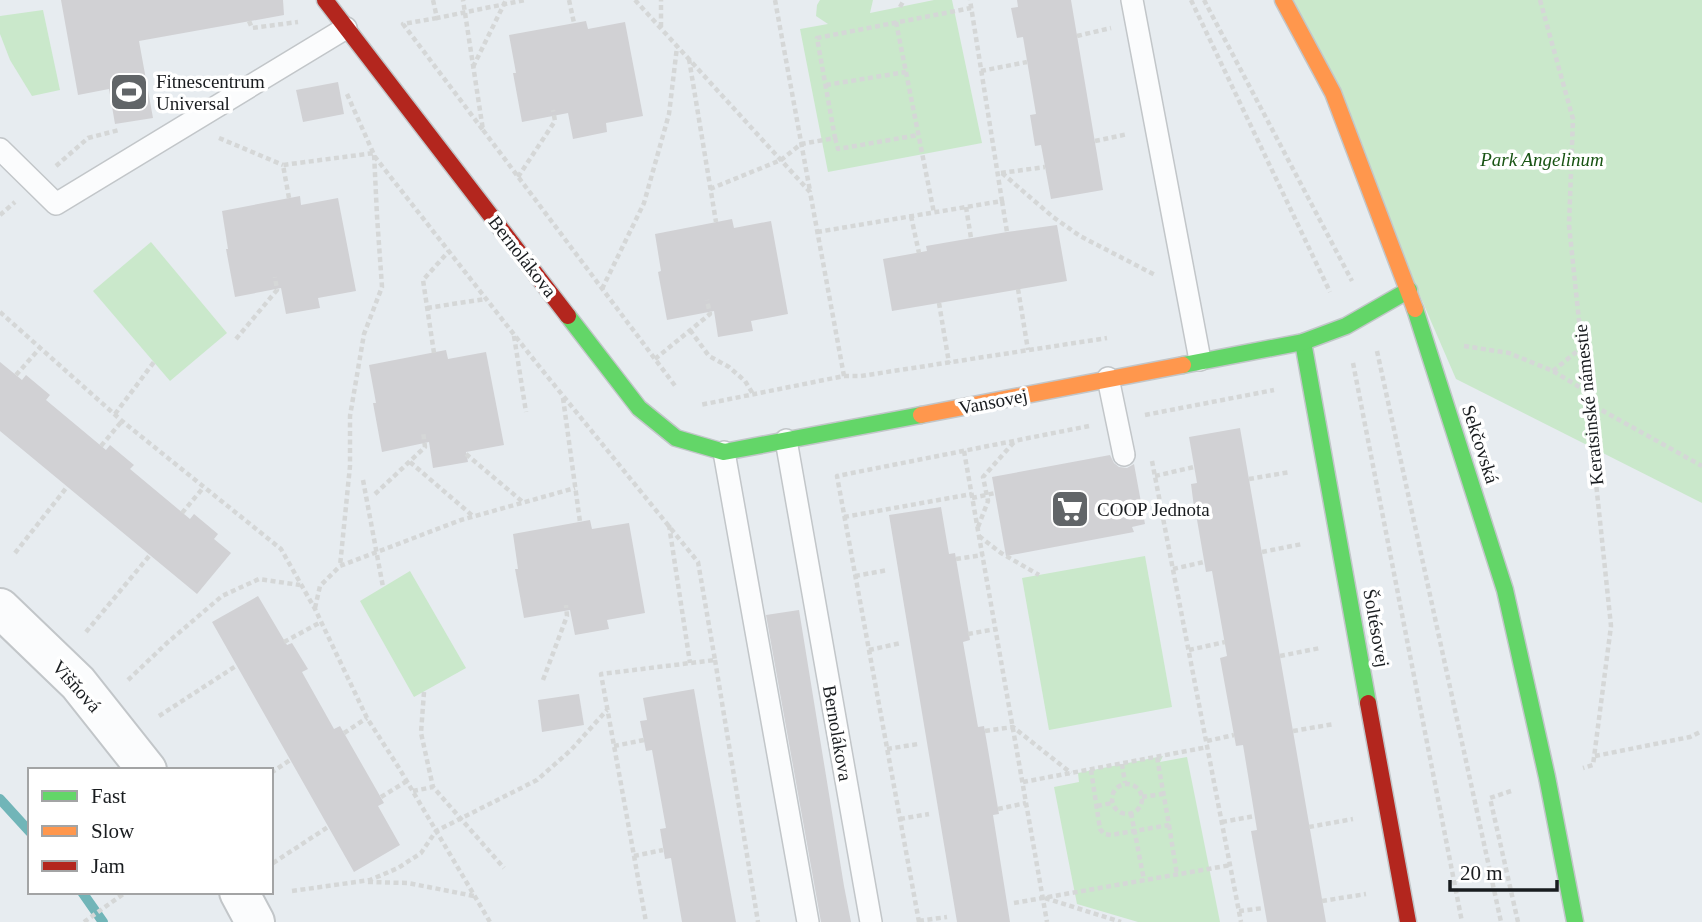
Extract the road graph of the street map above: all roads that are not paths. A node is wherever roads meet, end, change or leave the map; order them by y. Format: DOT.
graph roads {
  1 [pos="324,0"];
  2 [pos="1132,0"];
  3 [pos="1283,0"];
  4 [pos="346,28"];
  5 [pos="0,149"];
  6 [pos="1409,290"];
  7 [pos="1303,342"];
  8 [pos="1200,360"];
  9 [pos="1108,379"];
  10 [pos="786,440"];
  11 [pos="724,452"];
  12 [pos="1124,455"];
  13 [pos="0,608"];
  14 [pos="145,768"];
  15 [pos="240,894"];
  16 [pos="255,922"];
  17 [pos="808,922"];
  18 [pos="871,922"];
  19 [pos="1408,922"];
  20 [pos="1575,922"];
  1 -- 4 [label="street, Bernolákova"];
  2 -- 8 [label="lane"];
  3 -- 6 [label="street, Sekčovská"];
  4 -- 5 [label="lane"];
  4 -- 11 [label="street, Bernolákova"];
  6 -- 7 [label="street, Vansovej"];
  6 -- 20 [label="street, Sekčovská"];
  7 -- 8 [label="street, Vansovej"];
  7 -- 19 [label="street, Šoltésovej"];
  8 -- 9 [label="street, Vansovej"];
  9 -- 10 [label="street, Vansovej"];
  9 -- 12 [label="lane"];
  10 -- 11 [label="street, Bernolákova"];
  10 -- 18 [label="lane, Bernolákova"];
  11 -- 17 [label="lane"];
  13 -- 14 [label="street, Višňová"];
  15 -- 16 [label="street"];
}
